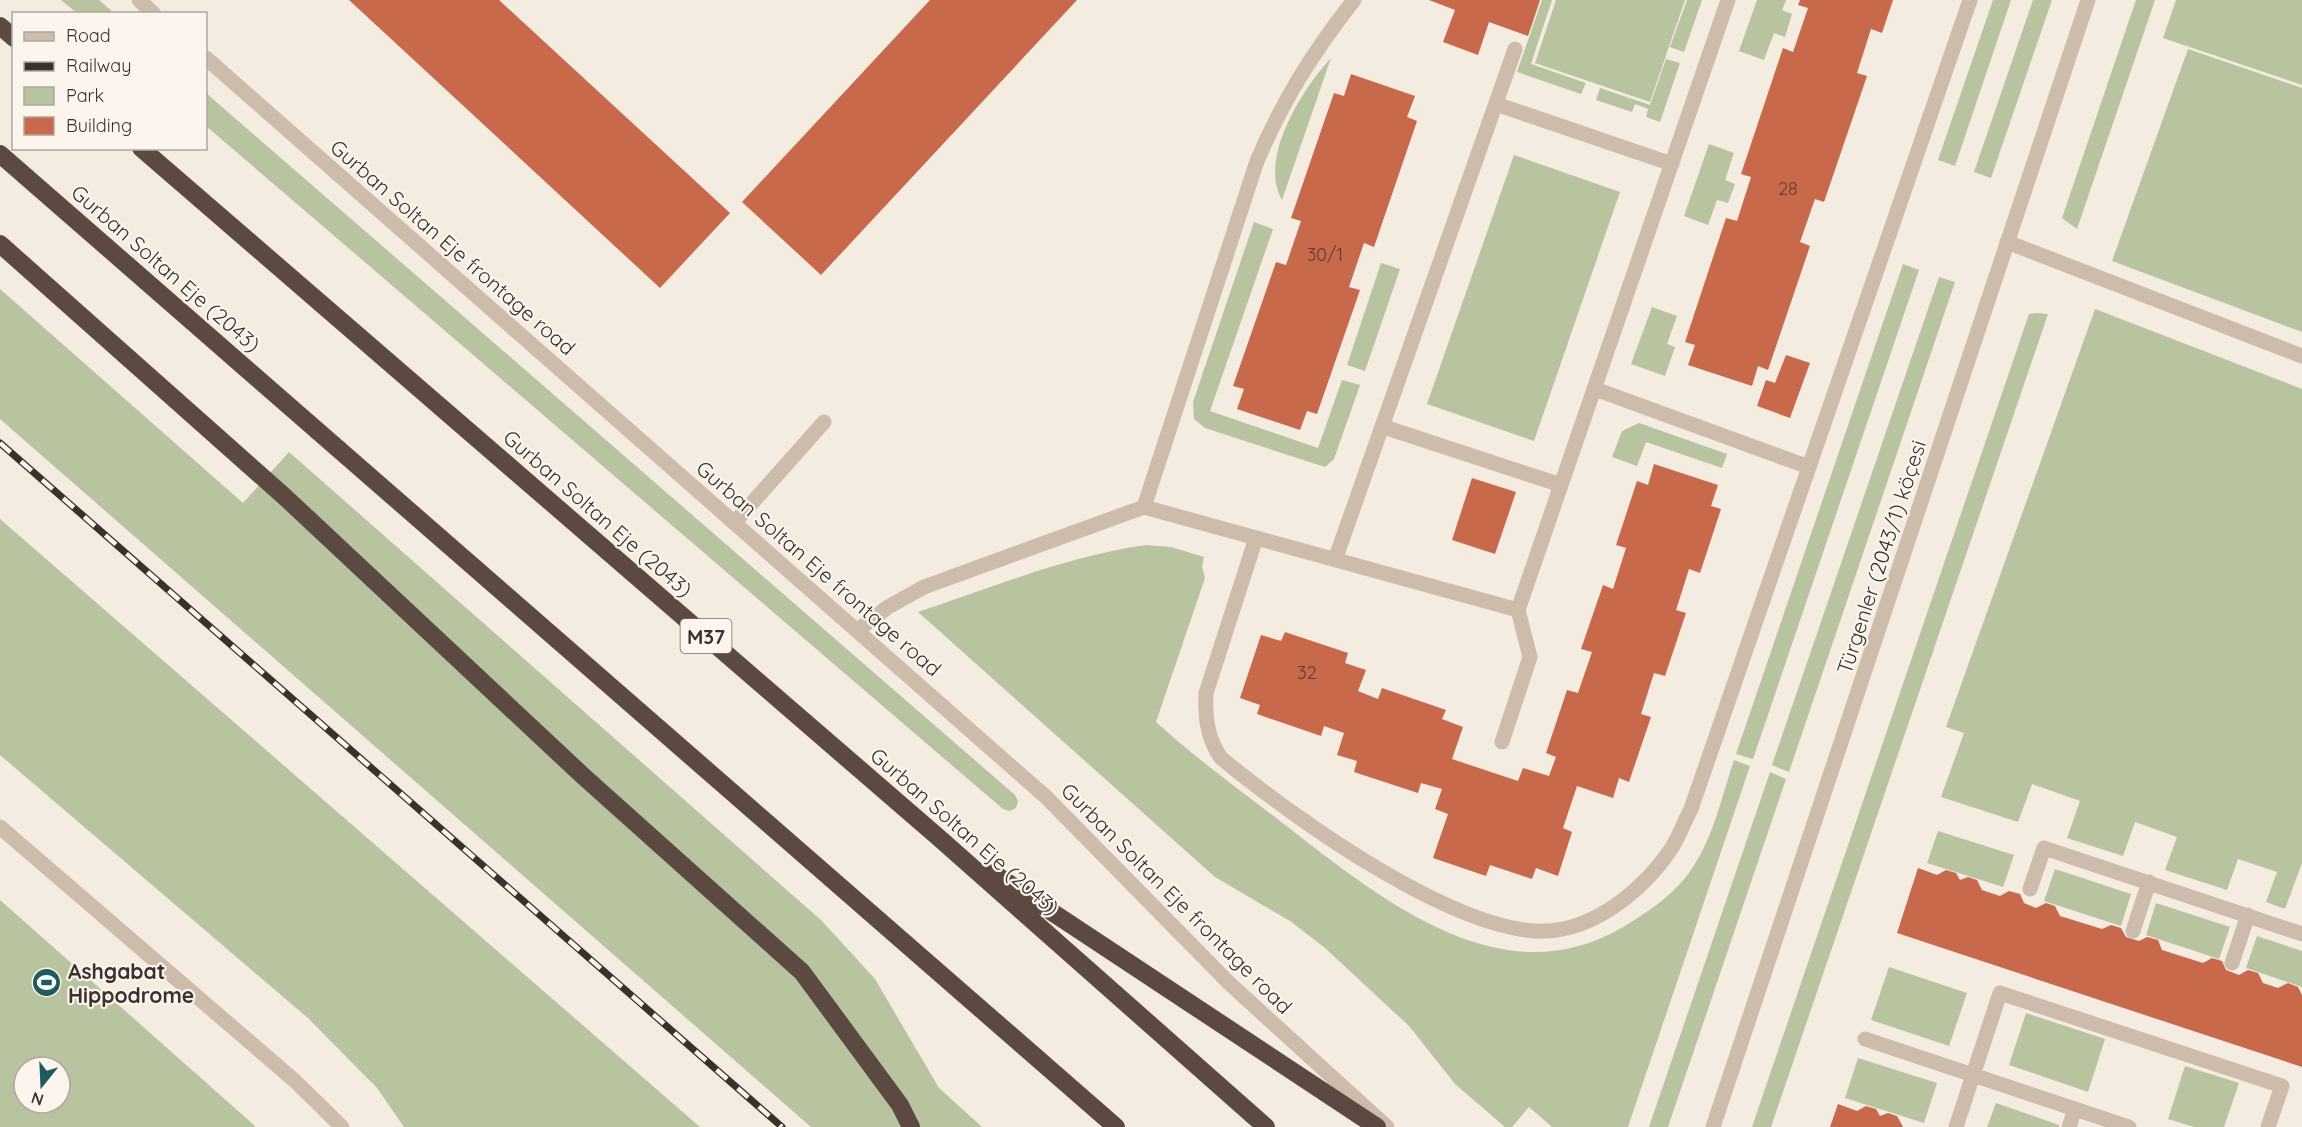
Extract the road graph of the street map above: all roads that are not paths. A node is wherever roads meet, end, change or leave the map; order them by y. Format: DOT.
graph roads {
  1 [pos="139,0"];
  2 [pos="1354,0"];
  3 [pos="1728,0"];
  4 [pos="1970,0"];
  5 [pos="2088,0"];
  6 [pos="152,12"];
  7 [pos="0,26"];
  8 [pos="12,36"];
  9 [pos="1515,48"];
  10 [pos="207,59"];
  11 [pos="1496,104"];
  12 [pos="143,150"];
  13 [pos="0,154"];
  14 [pos="1672,164"];
  15 [pos="2007,242"];
  16 [pos="0,244"];
  17 [pos="2302,356"];
  18 [pos="1595,389"];
  19 [pos="824,422"];
  20 [pos="1384,427"];
  21 [pos="1809,467"];
  22 [pos="1561,485"];
  23 [pos="1144,507"];
  24 [pos="735,522"];
  25 [pos="1256,538"];
  26 [pos="1335,560"];
  27 [pos="1518,610"];
  28 [pos="858,630"];
  29 [pos="1503,742"];
  30 [pos="0,827"];
  31 [pos="938,837"];
  32 [pos="2150,882"];
  33 [pos="2030,889"];
  34 [pos="2248,915"];
  35 [pos="2133,931"];
  36 [pos="2302,934"];
  37 [pos="2232,963"];
  38 [pos="1865,1039"];
  39 [pos="1973,1075"];
  40 [pos="2075,1109"];
  41 [pos="342,1127"];
  42 [pos="911,1127"];
  43 [pos="1116,1127"];
  44 [pos="1266,1127"];
  45 [pos="1377,1127"];
  46 [pos="1387,1127"];
  47 [pos="1713,1127"];
  48 [pos="1956,1127"];
  49 [pos="2069,1127"];
  50 [pos="2129,1127"];
  51 [pos="2268,1127"];
  1 -- 6 [label="street"];
  2 -- 23 [label="street"];
  3 -- 14 [label="street"];
  4 -- 21 [label="street"];
  5 -- 15 [label="street, Türgenler (2043/1) köçesi"];
  7 -- 8 [label="highway"];
  9 -- 11 [label="street"];
  10 -- 24 [label="street, Gurban Soltan Eje frontage road"];
  11 -- 14 [label="street"];
  11 -- 20 [label="street"];
  12 -- 31 [label="highway, Gurban Soltan Eje (2043) / M37"];
  13 -- 43 [label="highway, Gurban Soltan Eje (2043)"];
  14 -- 18 [label="street"];
  15 -- 17 [label="street"];
  15 -- 47 [label="street, Türgenler (2043/1) köçesi"];
  16 -- 42 [label="highway"];
  18 -- 21 [label="street"];
  18 -- 22 [label="street"];
  19 -- 24 [label="street"];
  20 -- 22 [label="street"];
  20 -- 26 [label="street"];
  21 -- 25 [label="street"];
  22 -- 27 [label="street"];
  23 -- 25 [label="street"];
  23 -- 28 [label="street"];
  24 -- 28 [label="street, Gurban Soltan Eje frontage road"];
  25 -- 26 [label="street"];
  26 -- 27 [label="street"];
  27 -- 29 [label="street"];
  28 -- 46 [label="street, Gurban Soltan Eje frontage road"];
  30 -- 41 [label="street"];
  31 -- 44 [label="highway, Gurban Soltan Eje (2043) / M37"];
  31 -- 45 [label="highway"];
  32 -- 33 [label="street"];
  32 -- 34 [label="street"];
  32 -- 35 [label="street"];
  34 -- 36 [label="street"];
  34 -- 37 [label="street"];
  38 -- 39 [label="street"];
  39 -- 40 [label="street"];
  39 -- 48 [label="street"];
  39 -- 51 [label="street"];
  40 -- 49 [label="street"];
  40 -- 50 [label="street"];
}
